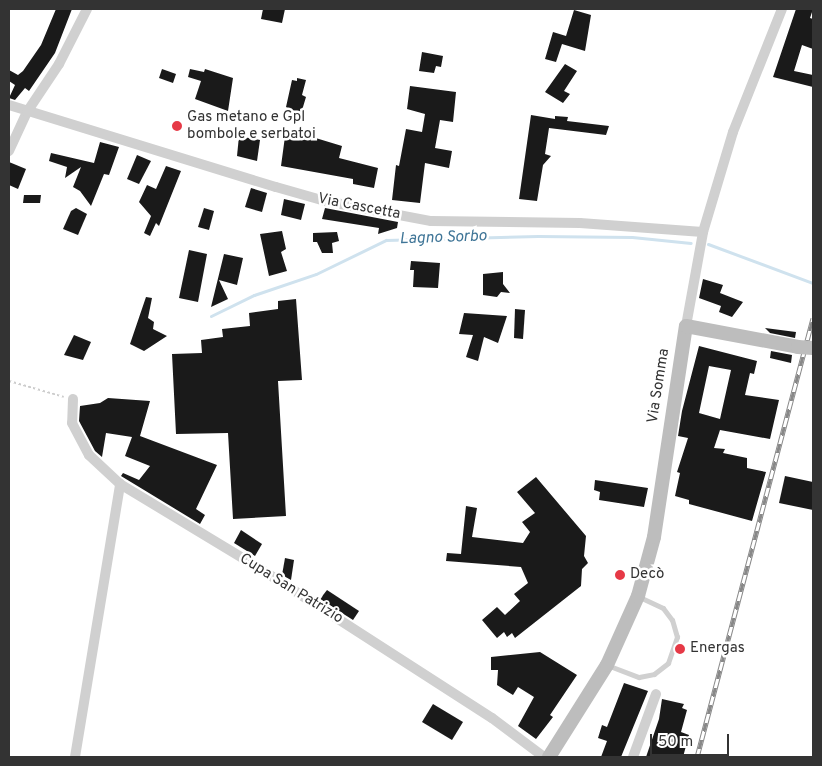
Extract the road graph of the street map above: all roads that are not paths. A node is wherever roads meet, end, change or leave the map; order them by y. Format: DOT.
graph roads {
  1 [pos="87,9"];
  2 [pos="782,9"];
  3 [pos="9,105"];
  4 [pos="27,112"];
  5 [pos="9,150"];
  6 [pos="703,232"];
  7 [pos="686,326"];
  8 [pos="813,348"];
  9 [pos="73,399"];
  10 [pos="120,484"];
  11 [pos="638,596"];
  12 [pos="607,665"];
  13 [pos="656,694"];
  14 [pos="75,757"];
  15 [pos="544,757"];
  16 [pos="549,757"];
  17 [pos="633,757"];
  1 -- 4 [label="street"];
  2 -- 6 [label="street, Via Somma"];
  3 -- 4 [label="street, Via Cascetta"];
  4 -- 5 [label="street"];
  4 -- 6 [label="street, Via Cascetta"];
  6 -- 7 [label="street, Via Somma"];
  7 -- 8 [label="main road, bridge"];
  7 -- 11 [label="main road, Via Somma"];
  9 -- 10 [label="street, Cupa San Patrizio"];
  10 -- 14 [label="street"];
  10 -- 15 [label="street, Cupa San Patrizio"];
  11 -- 12 [label="main road, Via Somma"];
  11 -- 12 [label="lane"];
  12 -- 16 [label="main road, Via Somma"];
  13 -- 17 [label="street"];
}
